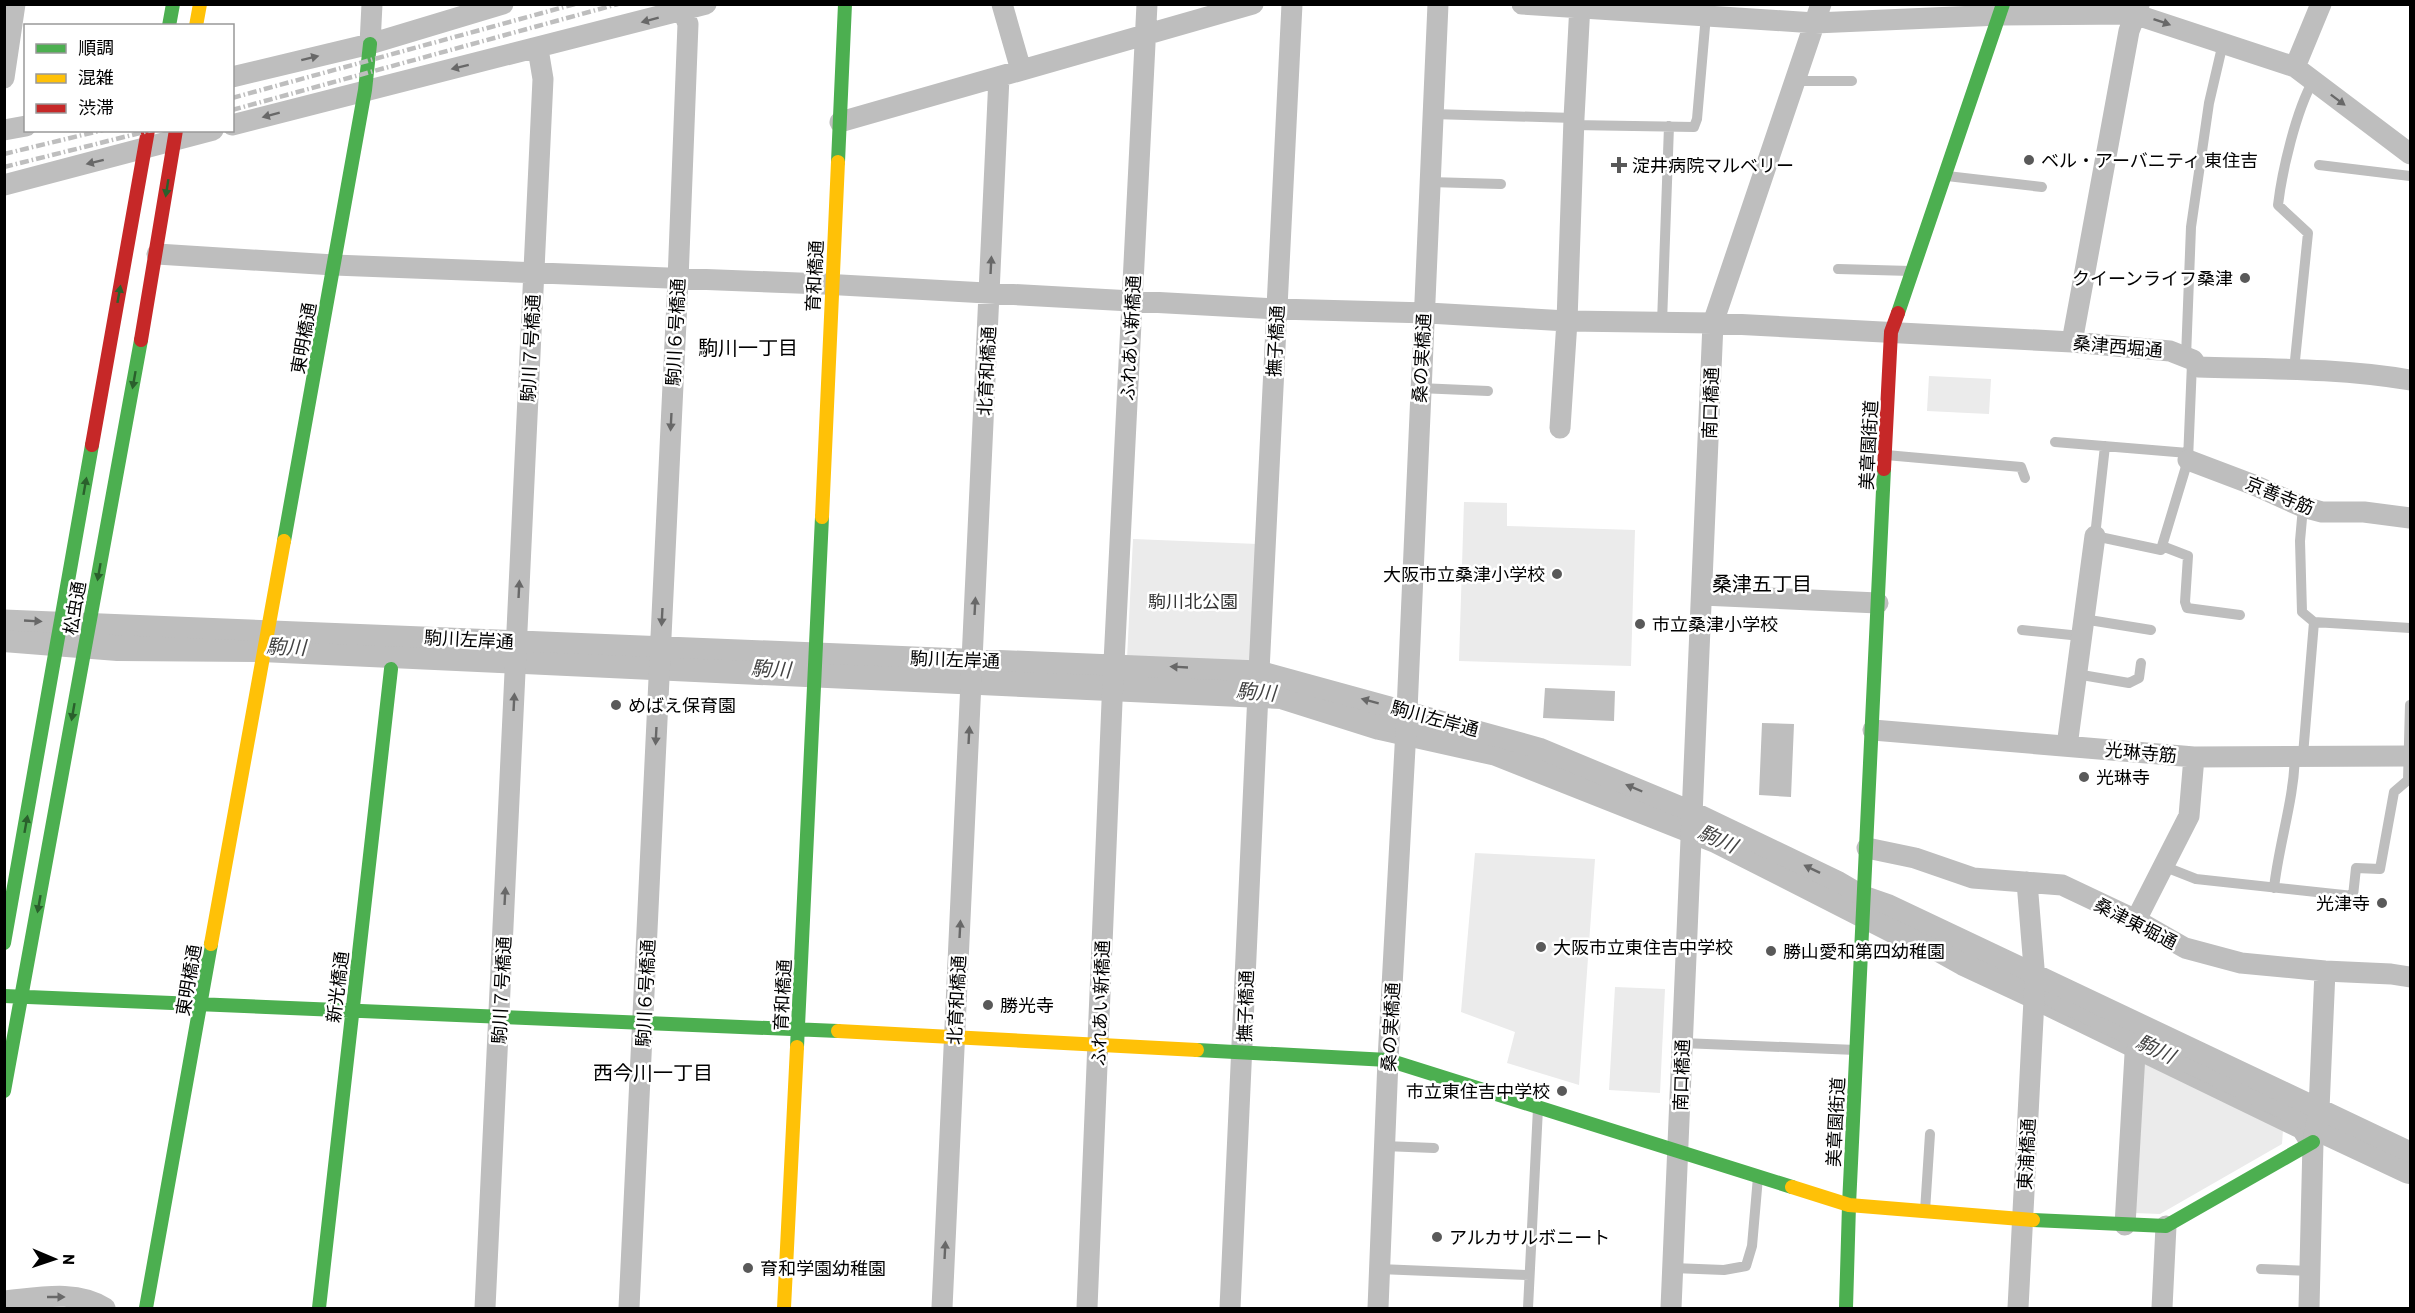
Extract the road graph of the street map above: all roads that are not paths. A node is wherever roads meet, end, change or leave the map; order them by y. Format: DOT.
graph roads {
  1 [pos="15,4"];
  2 [pos="173,4"];
  3 [pos="200,4"];
  4 [pos="372,4"];
  5 [pos="706,4"];
  6 [pos="845,4"];
  7 [pos="1002,4"];
  8 [pos="1147,4"];
  9 [pos="1253,4"];
  10 [pos="1292,4"];
  11 [pos="1438,4"];
  12 [pos="1522,4"];
  13 [pos="2321,4"];
  14 [pos="498,5"];
  15 [pos="1580,6"];
  16 [pos="2137,9"];
  17 [pos="1706,10"];
  18 [pos="2002,10"];
  19 [pos="683,11"];
  20 [pos="1818,14"];
  21 [pos="169,24"];
  22 [pos="196,24"];
  23 [pos="8,31"];
  24 [pos="1146,33"];
  25 [pos="2223,43"];
  26 [pos="369,44"];
  27 [pos="538,49"];
  28 [pos="2295,67"];
  29 [pos="1021,70"];
  30 [pos="234,77"];
  31 [pos="999,77"];
  32 [pos="4,78"];
  33 [pos="1794,81"];
  34 [pos="1852,81"];
  35 [pos="2313,81"];
  36 [pos="365,90"];
  37 [pos="1432,114"];
  38 [pos="840,122"];
  39 [pos="1574,122"];
  40 [pos="234,124"];
  41 [pos="24,126"];
  42 [pos="1669,126"];
  43 [pos="4,130"];
  44 [pos="200,132"];
  45 [pos="175,136"];
  46 [pos="146,140"];
  47 [pos="2410,154"];
  48 [pos="2319,165"];
  49 [pos="1945,176"];
  50 [pos="2410,176"];
  51 [pos="1429,182"];
  52 [pos="1501,184"];
  53 [pos="4,185"];
  54 [pos="2042,187"];
  55 [pos="157,254"];
  56 [pos="334,265"];
  57 [pos="1838,269"];
  58 [pos="1912,271"];
  59 [pos="533,273"];
  60 [pos="678,280"];
  61 [pos="831,285"];
  62 [pos="990,294"];
  63 [pos="1132,301"];
  64 [pos="1277,309"];
  65 [pos="1423,313"];
  66 [pos="1567,321"];
  67 [pos="1662,322"];
  68 [pos="1713,323"];
  69 [pos="1891,332"];
  70 [pos="2072,342"];
  71 [pos="2189,358"];
  72 [pos="2294,370"];
  73 [pos="2410,380"];
  74 [pos="1419,388"];
  75 [pos="1488,392"];
  76 [pos="1560,428"];
  77 [pos="2055,442"];
  78 [pos="2105,446"];
  79 [pos="1885,454"];
  80 [pos="2188,457"];
  81 [pos="2025,478"];
  82 [pos="2303,507"];
  83 [pos="2410,518"];
  84 [pos="2095,536"];
  85 [pos="2162,546"];
  86 [pos="1702,595"];
  87 [pos="1878,603"];
  88 [pos="2240,615"];
  89 [pos="4,620"];
  90 [pos="2314,622"];
  91 [pos="61,625"];
  92 [pos="89,627"];
  93 [pos="2082,628"];
  94 [pos="2410,628"];
  95 [pos="2022,630"];
  96 [pos="2151,630"];
  97 [pos="268,634"];
  98 [pos="395,639"];
  99 [pos="517,644"];
  100 [pos="660,650"];
  101 [pos="816,655"];
  102 [pos="972,662"];
  103 [pos="2142,663"];
  104 [pos="1115,668"];
  105 [pos="391,669"];
  106 [pos="1258,674"];
  107 [pos="2076,674"];
  108 [pos="2410,705"];
  109 [pos="1406,714"];
  110 [pos="1873,730"];
  111 [pos="2067,746"];
  112 [pos="2299,755"];
  113 [pos="2409,756"];
  114 [pos="2194,757"];
  115 [pos="1693,816"];
  116 [pos="1867,848"];
  117 [pos="2163,866"];
  118 [pos="2027,882"];
  119 [pos="2274,888"];
  120 [pos="1863,901"];
  121 [pos="2136,920"];
  122 [pos="4,943"];
  123 [pos="2325,971"];
  124 [pos="2410,977"];
  125 [pos="2034,990"];
  126 [pos="4,996"];
  127 [pos="22,997"];
  128 [pos="202,1005"];
  129 [pos="352,1012"];
  130 [pos="500,1018"];
  131 [pos="643,1025"];
  132 [pos="798,1029"];
  133 [pos="954,1037"];
  134 [pos="1682,1043"];
  135 [pos="1098,1046"];
  136 [pos="1857,1050"];
  137 [pos="1243,1053"];
  138 [pos="2134,1054"];
  139 [pos="1388,1060"];
  140 [pos="4,1091"];
  141 [pos="1538,1108"];
  142 [pos="2319,1111"];
  143 [pos="1930,1134"];
  144 [pos="2312,1142"];
  145 [pos="1384,1146"];
  146 [pos="1434,1148"];
  147 [pos="1678,1152"];
  148 [pos="2410,1152"];
  149 [pos="1758,1177"];
  150 [pos="1849,1205"];
  151 [pos="1925,1212"];
  152 [pos="2022,1220"];
  153 [pos="2125,1225"];
  154 [pos="2166,1226"];
  155 [pos="1673,1268"];
  156 [pos="1379,1269"];
  157 [pos="2261,1269"];
  158 [pos="2310,1271"];
  159 [pos="1529,1275"];
  160 [pos="4,1301"];
  161 [pos="105,1308"];
  162 [pos="146,1308"];
  163 [pos="319,1308"];
  164 [pos="485,1308"];
  165 [pos="629,1308"];
  166 [pos="784,1308"];
  167 [pos="942,1308"];
  168 [pos="1087,1308"];
  169 [pos="1230,1308"];
  170 [pos="1378,1308"];
  171 [pos="1528,1308"];
  172 [pos="1671,1308"];
  173 [pos="1846,1308"];
  174 [pos="2018,1308"];
  175 [pos="2162,1308"];
  176 [pos="2309,1308"];
  1 -- 23 [label="street"];
  2 -- 21 [label="street"];
  3 -- 22 [label="street"];
  4 -- 26 [label="street"];
  5 -- 19 [label="street"];
  6 -- 38 [label="street, 育和橋通"];
  7 -- 29 [label="street"];
  8 -- 24 [label="street, ふれあい新橋通"];
  9 -- 24 [label="street"];
  10 -- 64 [label="street, 撫子橋通"];
  11 -- 37 [label="street, 桑の実橋通"];
  12 -- 15 [label="street"];
  13 -- 28 [label="street"];
  14 -- 26 [label="street"];
  15 -- 17 [label="street"];
  15 -- 39 [label="street"];
  16 -- 18 [label="street"];
  16 -- 25 [label="street, one-way"];
  16 -- 70 [label="street"];
  17 -- 20 [label="street"];
  17 -- 42 [label="lane"];
  18 -- 20 [label="street"];
  18 -- 49 [label="street, 美章園街道"];
  19 -- 27 [label="street, one-way"];
  19 -- 60 [label="street, 駒川６号橋通"];
  20 -- 33 [label="street, 南口橋通"];
  23 -- 32 [label="street"];
  24 -- 29 [label="street"];
  24 -- 63 [label="street, ふれあい新橋通"];
  25 -- 28 [label="street"];
  25 -- 71 [label="lane"];
  30 -- 26 [label="street, one-way"];
  26 -- 36 [label="street, 東明橋通"];
  27 -- 36 [label="street, one-way"];
  27 -- 59 [label="street, 駒川７号橋通"];
  28 -- 35 [label="street"];
  29 -- 31 [label="street"];
  31 -- 38 [label="street"];
  62 -- 31 [label="street, 北育和橋通, one-way"];
  33 -- 34 [label="lane"];
  33 -- 68 [label="street, 南口橋通"];
  35 -- 47 [label="street, one-way"];
  35 -- 72 [label="lane"];
  36 -- 40 [label="street, one-way"];
  36 -- 56 [label="street, 東明橋通"];
  37 -- 39 [label="lane"];
  37 -- 51 [label="street, 桑の実橋通"];
  38 -- 61 [label="street, 育和橋通"];
  39 -- 42 [label="lane"];
  39 -- 66 [label="street"];
  41 -- 43 [label="street"];
  42 -- 67 [label="lane"];
  44 -- 45 [label="street"];
  45 -- 46 [label="street"];
  45 -- 55 [label="street, 松虫通, one-way"];
  46 -- 53 [label="street, one-way"];
  91 -- 46 [label="street, 松虫通, one-way"];
  48 -- 50 [label="lane"];
  49 -- 54 [label="lane"];
  49 -- 58 [label="street, 美章園街道"];
  51 -- 52 [label="lane"];
  51 -- 65 [label="street, 桑の実橋通"];
  55 -- 56 [label="street, 桑津西堀通"];
  55 -- 92 [label="street, 松虫通, one-way"];
  56 -- 59 [label="street, 桑津西堀通"];
  56 -- 97 [label="street, 東明橋通"];
  57 -- 58 [label="lane"];
  58 -- 69 [label="street, 美章園街道"];
  59 -- 60 [label="street, 桑津西堀通"];
  99 -- 59 [label="street, 駒川７号橋通, one-way"];
  60 -- 61 [label="street, 桑津西堀通"];
  60 -- 100 [label="street, 駒川６号橋通, one-way"];
  61 -- 62 [label="street, 桑津西堀通"];
  61 -- 101 [label="street, 育和橋通"];
  62 -- 63 [label="street, 桑津西堀通"];
  102 -- 62 [label="street, 北育和橋通, one-way"];
  63 -- 64 [label="street, 桑津西堀通"];
  63 -- 104 [label="street, ふれあい新橋通"];
  64 -- 65 [label="street, 桑津西堀通"];
  64 -- 106 [label="street, 撫子橋通"];
  65 -- 66 [label="street, 桑津西堀通"];
  65 -- 74 [label="street, 桑の実橋通"];
  66 -- 67 [label="street, 桑津西堀通"];
  66 -- 76 [label="street"];
  67 -- 68 [label="street, 桑津西堀通"];
  68 -- 69 [label="street, 桑津西堀通"];
  68 -- 86 [label="street, 南口橋通"];
  69 -- 70 [label="street, 桑津西堀通"];
  69 -- 79 [label="street, 美章園街道"];
  70 -- 71 [label="street, 桑津西堀通"];
  71 -- 72 [label="street, 桑津西堀通"];
  71 -- 80 [label="lane"];
  72 -- 73 [label="street, 桑津西堀通"];
  74 -- 75 [label="lane"];
  74 -- 109 [label="street, 桑の実橋通"];
  77 -- 78 [label="lane, 京善寺筋"];
  78 -- 80 [label="lane, 京善寺筋"];
  78 -- 84 [label="lane"];
  79 -- 81 [label="lane"];
  79 -- 87 [label="street, 美章園街道"];
  80 -- 82 [label="street, 京善寺筋"];
  80 -- 85 [label="lane"];
  82 -- 83 [label="street, 京善寺筋"];
  82 -- 90 [label="lane"];
  84 -- 85 [label="lane"];
  84 -- 93 [label="street"];
  85 -- 88 [label="lane"];
  86 -- 87 [label="street"];
  86 -- 115 [label="street, 南口橋通"];
  87 -- 110 [label="street, 美章園街道"];
  89 -- 91 [label="street, 駒川左岸通, one-way"];
  90 -- 94 [label="lane"];
  90 -- 112 [label="lane"];
  91 -- 92 [label="street, 駒川左岸通"];
  122 -- 91 [label="street, 松虫通, one-way"];
  92 -- 97 [label="street, 駒川左岸通"];
  92 -- 127 [label="street, 松虫通, one-way"];
  93 -- 95 [label="lane"];
  93 -- 96 [label="lane"];
  93 -- 107 [label="street"];
  97 -- 98 [label="street, 駒川左岸通"];
  97 -- 128 [label="street, 東明橋通"];
  98 -- 99 [label="street, 駒川左岸通"];
  98 -- 105 [label="street"];
  99 -- 100 [label="street, 駒川左岸通"];
  130 -- 99 [label="street, 駒川７号橋通, one-way"];
  100 -- 101 [label="street, 駒川左岸通"];
  100 -- 131 [label="street, 駒川６号橋通, one-way"];
  101 -- 102 [label="street, 駒川左岸通"];
  101 -- 132 [label="street, 育和橋通"];
  102 -- 104 [label="street, 駒川左岸通"];
  133 -- 102 [label="street, 北育和橋通, one-way"];
  103 -- 107 [label="lane"];
  106 -- 104 [label="street, 駒川左岸通, one-way"];
  104 -- 135 [label="street, ふれあい新橋通"];
  105 -- 129 [label="street, 新光橋通"];
  109 -- 106 [label="street, 駒川左岸通, one-way"];
  106 -- 137 [label="street, 撫子橋通"];
  107 -- 111 [label="street"];
  108 -- 113 [label="lane"];
  115 -- 109 [label="street, 駒川左岸通, one-way"];
  109 -- 139 [label="street, 桑の実橋通"];
  110 -- 111 [label="street, 光琳寺筋"];
  110 -- 116 [label="street, 美章園街道"];
  111 -- 114 [label="street, 光琳寺筋"];
  112 -- 113 [label="street, 光琳寺筋"];
  112 -- 114 [label="street, 光琳寺筋"];
  112 -- 119 [label="lane"];
  113 -- 119 [label="lane"];
  114 -- 117 [label="street"];
  120 -- 115 [label="street, 駒川左岸通, one-way"];
  115 -- 134 [label="street, 南口橋通"];
  116 -- 118 [label="street, 桑津東堀通"];
  116 -- 120 [label="street, 美章園街道"];
  117 -- 119 [label="lane"];
  117 -- 121 [label="street"];
  118 -- 121 [label="street, 桑津東堀通"];
  118 -- 125 [label="street, 東浦橋通"];
  120 -- 125 [label="street, 駒川左岸通"];
  120 -- 136 [label="street, 美章園街道"];
  121 -- 123 [label="street, 桑津東堀通"];
  123 -- 124 [label="street, 桑津東堀通"];
  123 -- 142 [label="street"];
  125 -- 138 [label="lane"];
  125 -- 142 [label="street, 駒川左岸通"];
  125 -- 152 [label="street, 東浦橋通"];
  126 -- 127 [label="street"];
  127 -- 128 [label="street"];
  127 -- 140 [label="street, 松虫通"];
  128 -- 129 [label="street"];
  128 -- 162 [label="street, 東明橋通"];
  129 -- 130 [label="street"];
  129 -- 163 [label="street, 新光橋通"];
  130 -- 131 [label="street"];
  130 -- 164 [label="street, 駒川７号橋通"];
  131 -- 132 [label="street"];
  131 -- 165 [label="street, 駒川６号橋通"];
  132 -- 133 [label="street"];
  132 -- 166 [label="street, 育和橋通"];
  133 -- 135 [label="street"];
  167 -- 133 [label="street, 北育和橋通, one-way"];
  134 -- 136 [label="lane"];
  134 -- 147 [label="street, 南口橋通"];
  135 -- 137 [label="street"];
  135 -- 168 [label="street, ふれあい新橋通"];
  136 -- 150 [label="street, 美章園街道"];
  137 -- 139 [label="street"];
  137 -- 169 [label="street, 撫子橋通"];
  138 -- 144 [label="lane"];
  138 -- 153 [label="street"];
  139 -- 141 [label="street"];
  139 -- 145 [label="street, 桑の実橋通"];
  141 -- 147 [label="street"];
  141 -- 159 [label="lane"];
  142 -- 144 [label="street"];
  142 -- 148 [label="street, 駒川左岸通"];
  143 -- 151 [label="lane"];
  144 -- 154 [label="street"];
  144 -- 158 [label="street"];
  145 -- 146 [label="lane"];
  145 -- 156 [label="street, 桑の実橋通"];
  147 -- 149 [label="street"];
  147 -- 155 [label="street, 南口橋通"];
  149 -- 150 [label="street"];
  149 -- 155 [label="lane"];
  150 -- 151 [label="street"];
  150 -- 173 [label="street, 美章園街道"];
  151 -- 152 [label="street"];
  152 -- 153 [label="street"];
  152 -- 174 [label="street, 東浦橋通"];
  153 -- 154 [label="street"];
  154 -- 175 [label="street"];
  155 -- 172 [label="street, 南口橋通"];
  156 -- 159 [label="lane"];
  156 -- 170 [label="street, 桑の実橋通"];
  157 -- 158 [label="lane"];
  158 -- 176 [label="street"];
  159 -- 171 [label="lane"];
  160 -- 161 [label="street, one-way"];
}
